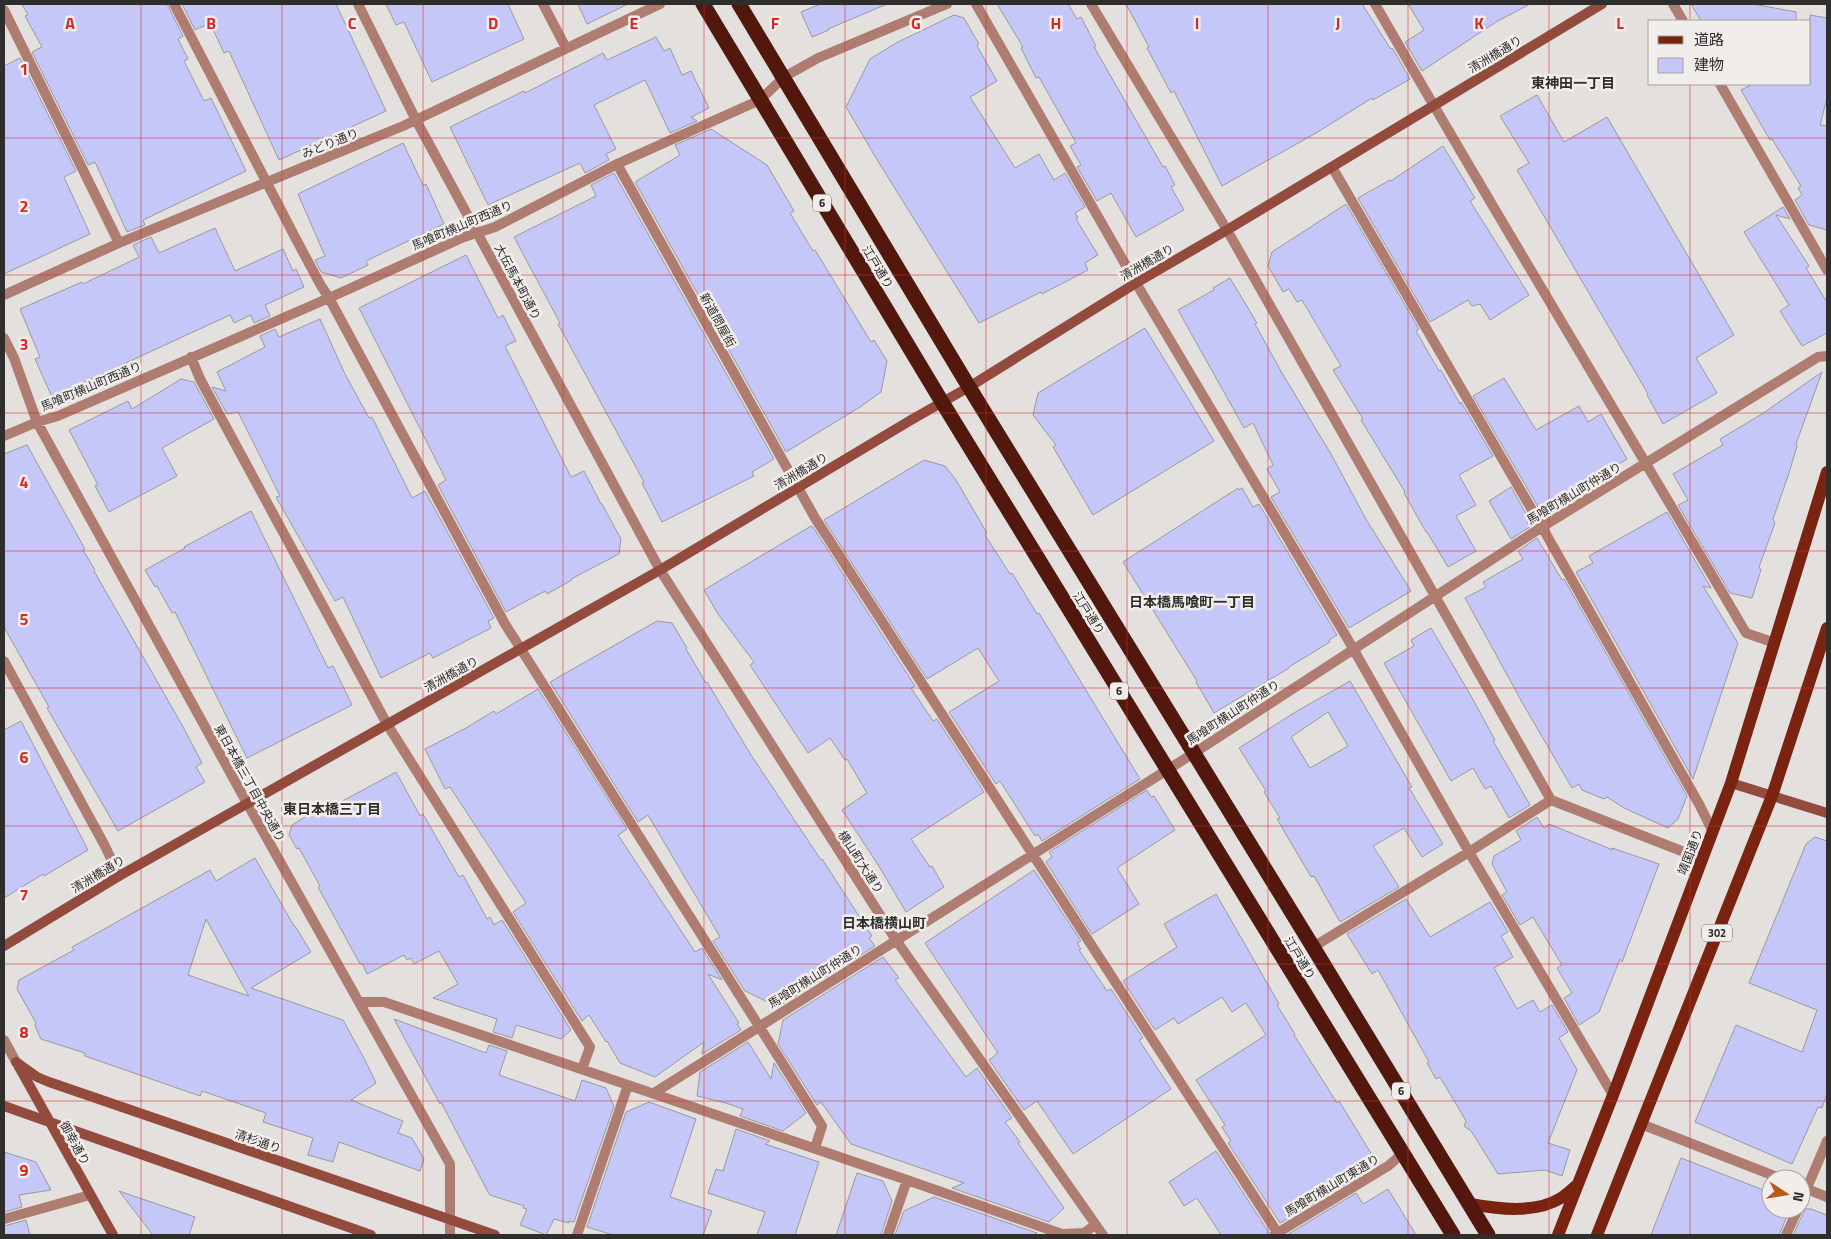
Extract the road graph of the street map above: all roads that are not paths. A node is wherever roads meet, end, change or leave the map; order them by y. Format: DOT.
graph roads {
  1 [pos="174,4"];
  2 [pos="358,4"];
  3 [pos="543,4"];
  4 [pos="660,4"];
  5 [pos="703,4"];
  6 [pos="739,4"];
  7 [pos="947,4"];
  8 [pos="976,4"];
  9 [pos="1092,4"];
  10 [pos="1374,4"];
  11 [pos="1602,4"];
  12 [pos="1673,4"];
  13 [pos="4,10"];
  14 [pos="1683,20"];
  15 [pos="566,48"];
  16 [pos="784,77"];
  17 [pos="1721,85"];
  18 [pos="760,100"];
  19 [pos="1433,106"];
  20 [pos="416,120"];
  21 [pos="617,164"];
  22 [pos="1332,167"];
  23 [pos="266,183"];
  24 [pos="1228,230"];
  25 [pos="478,232"];
  26 [pos="119,243"];
  27 [pos="1827,270"];
  28 [pos="1136,283"];
  29 [pos="4,295"];
  30 [pos="329,298"];
  31 [pos="4,338"];
  32 [pos="1827,356"];
  33 [pos="191,357"];
  34 [pos="969,387"];
  35 [pos="942,402"];
  36 [pos="37,422"];
  37 [pos="4,436"];
  38 [pos="1647,463"];
  39 [pos="1827,472"];
  40 [pos="798,488"];
  41 [pos="1542,527"];
  42 [pos="660,570"];
  43 [pos="1434,595"];
  44 [pos="1827,628"];
  45 [pos="1774,643"];
  46 [pos="522,649"];
  47 [pos="1353,649"];
  48 [pos="4,661"];
  49 [pos="387,724"];
  50 [pos="1194,753"];
  51 [pos="1167,769"];
  52 [pos="1731,783"];
  53 [pos="1772,796"];
  54 [pos="1551,800"];
  55 [pos="247,803"];
  56 [pos="1827,813"];
  57 [pos="1712,832"];
  58 [pos="1469,852"];
  59 [pos="1033,854"];
  60 [pos="1702,859"];
  61 [pos="119,876"];
  62 [pos="896,940"];
  63 [pos="4,946"];
  64 [pos="1313,947"];
  65 [pos="359,1002"];
  66 [pos="758,1027"];
  67 [pos="4,1040"];
  68 [pos="16,1062"];
  69 [pos="582,1069"];
  70 [pos="628,1085"];
  71 [pos="654,1093"];
  72 [pos="1613,1095"];
  73 [pos="4,1106"];
  74 [pos="50,1123"];
  75 [pos="1641,1124"];
  76 [pos="1827,1141"];
  77 [pos="815,1148"];
  78 [pos="1402,1154"];
  79 [pos="1761,1171"];
  80 [pos="1811,1174"];
  81 [pos="907,1180"];
  82 [pos="1578,1185"];
  83 [pos="1811,1191"];
  84 [pos="90,1195"];
  85 [pos="1827,1197"];
  86 [pos="1470,1204"];
  87 [pos="4,1219"];
  88 [pos="1793,1219"];
  89 [pos="450,1220"];
  90 [pos="1095,1225"];
  91 [pos="1277,1234"];
  92 [pos="113,1235"];
  93 [pos="371,1235"];
  94 [pos="450,1235"];
  95 [pos="495,1235"];
  96 [pos="577,1235"];
  97 [pos="888,1235"];
  98 [pos="1102,1235"];
  99 [pos="1453,1235"];
  100 [pos="1488,1235"];
  101 [pos="1558,1235"];
  102 [pos="1597,1235"];
  103 [pos="1786,1235"];
  1 -- 23 [label="street"];
  2 -- 20 [label="street, 大伝馬本町通り"];
  3 -- 15 [label="street"];
  4 -- 15 [label="street, みどり通り"];
  5 -- 18 [label="highway, 江戸通り / 6"];
  6 -- 16 [label="highway, 江戸通り / 6"];
  7 -- 16 [label="street, 馬喰町横山町西通り"];
  8 -- 28 [label="street"];
  9 -- 24 [label="street"];
  10 -- 19 [label="street"];
  11 -- 19 [label="street, 清洲橋通り"];
  12 -- 14 [label="street"];
  13 -- 26 [label="street"];
  15 -- 20 [label="street, みどり通り"];
  16 -- 18 [label="street, 馬喰町横山町西通り"];
  16 -- 34 [label="highway, 江戸通り / 6"];
  17 -- 27 [label="street"];
  18 -- 21 [label="street, 馬喰町横山町西通り"];
  18 -- 35 [label="highway, 江戸通り / 6"];
  19 -- 22 [label="street, 清洲橋通り"];
  19 -- 38 [label="street"];
  20 -- 23 [label="street, みどり通り"];
  20 -- 25 [label="street, 大伝馬本町通り"];
  21 -- 25 [label="street, 馬喰町横山町西通り"];
  21 -- 40 [label="street, 新道問屋街"];
  22 -- 24 [label="street, 清洲橋通り"];
  22 -- 41 [label="street"];
  23 -- 26 [label="street, みどり通り"];
  23 -- 30 [label="street"];
  24 -- 28 [label="street, 清洲橋通り"];
  24 -- 43 [label="street"];
  25 -- 30 [label="street, 馬喰町横山町西通り"];
  25 -- 42 [label="street, 大伝馬本町通り"];
  26 -- 29 [label="street, みどり通り"];
  28 -- 34 [label="street, 清洲橋通り"];
  28 -- 47 [label="street"];
  30 -- 33 [label="street, 馬喰町横山町西通り"];
  30 -- 46 [label="street"];
  31 -- 36 [label="street, 東日本橋三丁目中央通り"];
  32 -- 38 [label="street, 馬喰町横山町仲通り"];
  33 -- 36 [label="street, 馬喰町横山町西通り"];
  33 -- 49 [label="street"];
  34 -- 35 [label="street, 清洲橋通り"];
  34 -- 50 [label="highway, 江戸通り / 6"];
  35 -- 40 [label="street, 清洲橋通り"];
  35 -- 51 [label="highway, 江戸通り / 6"];
  36 -- 37 [label="street, 馬喰町横山町西通り"];
  36 -- 55 [label="street, 東日本橋三丁目中央通り"];
  38 -- 41 [label="street, 馬喰町横山町仲通り"];
  38 -- 45 [label="street"];
  39 -- 45 [label="main road, 靖国通り"];
  40 -- 42 [label="street, 清洲橋通り"];
  40 -- 59 [label="street, 新道問屋街"];
  41 -- 43 [label="street, 馬喰町横山町仲通り"];
  41 -- 57 [label="street"];
  42 -- 46 [label="street, 清洲橋通り"];
  42 -- 62 [label="street, 横山町大通り"];
  43 -- 47 [label="street, 馬喰町横山町仲通り"];
  43 -- 54 [label="street"];
  44 -- 53 [label="main road, 302"];
  45 -- 52 [label="main road, 靖国通り"];
  46 -- 49 [label="street, 清洲橋通り"];
  46 -- 66 [label="street"];
  47 -- 50 [label="street, 馬喰町横山町仲通り"];
  47 -- 58 [label="street"];
  48 -- 61 [label="street"];
  49 -- 55 [label="street, 清洲橋通り"];
  49 -- 69 [label="street"];
  50 -- 51 [label="street, 馬喰町横山町仲通り"];
  50 -- 64 [label="highway, 江戸通り / 6"];
  51 -- 59 [label="street, 馬喰町横山町仲通り"];
  51 -- 78 [label="highway, 江戸通り / 6"];
  52 -- 53 [label="street"];
  52 -- 57 [label="main road, 靖国通り"];
  53 -- 56 [label="street"];
  53 -- 75 [label="main road, 302"];
  54 -- 58 [label="street"];
  54 -- 60 [label="street"];
  55 -- 61 [label="street, 清洲橋通り"];
  55 -- 65 [label="street, 東日本橋三丁目中央通り"];
  57 -- 60 [label="main road, 靖国通り"];
  58 -- 64 [label="street"];
  58 -- 72 [label="street"];
  59 -- 62 [label="street, 馬喰町横山町仲通り"];
  59 -- 91 [label="street, 新道問屋街"];
  60 -- 72 [label="main road, 靖国通り"];
  61 -- 63 [label="street, 清洲橋通り"];
  62 -- 66 [label="street, 馬喰町横山町仲通り"];
  62 -- 90 [label="street, 横山町大通り"];
  64 -- 86 [label="highway, 江戸通り / 6"];
  65 -- 69 [label="street"];
  65 -- 89 [label="street, 東日本橋三丁目中央通り"];
  66 -- 71 [label="street, 馬喰町横山町仲通り"];
  66 -- 77 [label="street"];
  67 -- 68 [label="street"];
  68 -- 74 [label="street, 御幸通り"];
  68 -- 89 [label="street, 清杉通り"];
  69 -- 70 [label="street"];
  70 -- 71 [label="street"];
  70 -- 96 [label="street"];
  71 -- 77 [label="street"];
  72 -- 82 [label="main road, 靖国通り"];
  73 -- 74 [label="street"];
  74 -- 84 [label="street, 御幸通り"];
  74 -- 93 [label="street"];
  75 -- 79 [label="street"];
  75 -- 102 [label="main road, 302"];
  76 -- 80 [label="street"];
  77 -- 81 [label="street"];
  78 -- 91 [label="street, 馬喰町横山町東通り"];
  78 -- 99 [label="highway, 江戸通り / 6"];
  81 -- 90 [label="street"];
  81 -- 97 [label="street"];
  82 -- 86 [label="main road"];
  82 -- 101 [label="main road, 靖国通り"];
  83 -- 85 [label="street"];
  84 -- 87 [label="street"];
  84 -- 92 [label="street, 御幸通り"];
  86 -- 100 [label="highway, 江戸通り / 6"];
  88 -- 103 [label="street"];
  89 -- 94 [label="street, 東日本橋三丁目中央通り"];
  89 -- 95 [label="street, 清杉通り"];
  90 -- 98 [label="street, 横山町大通り"];
}
